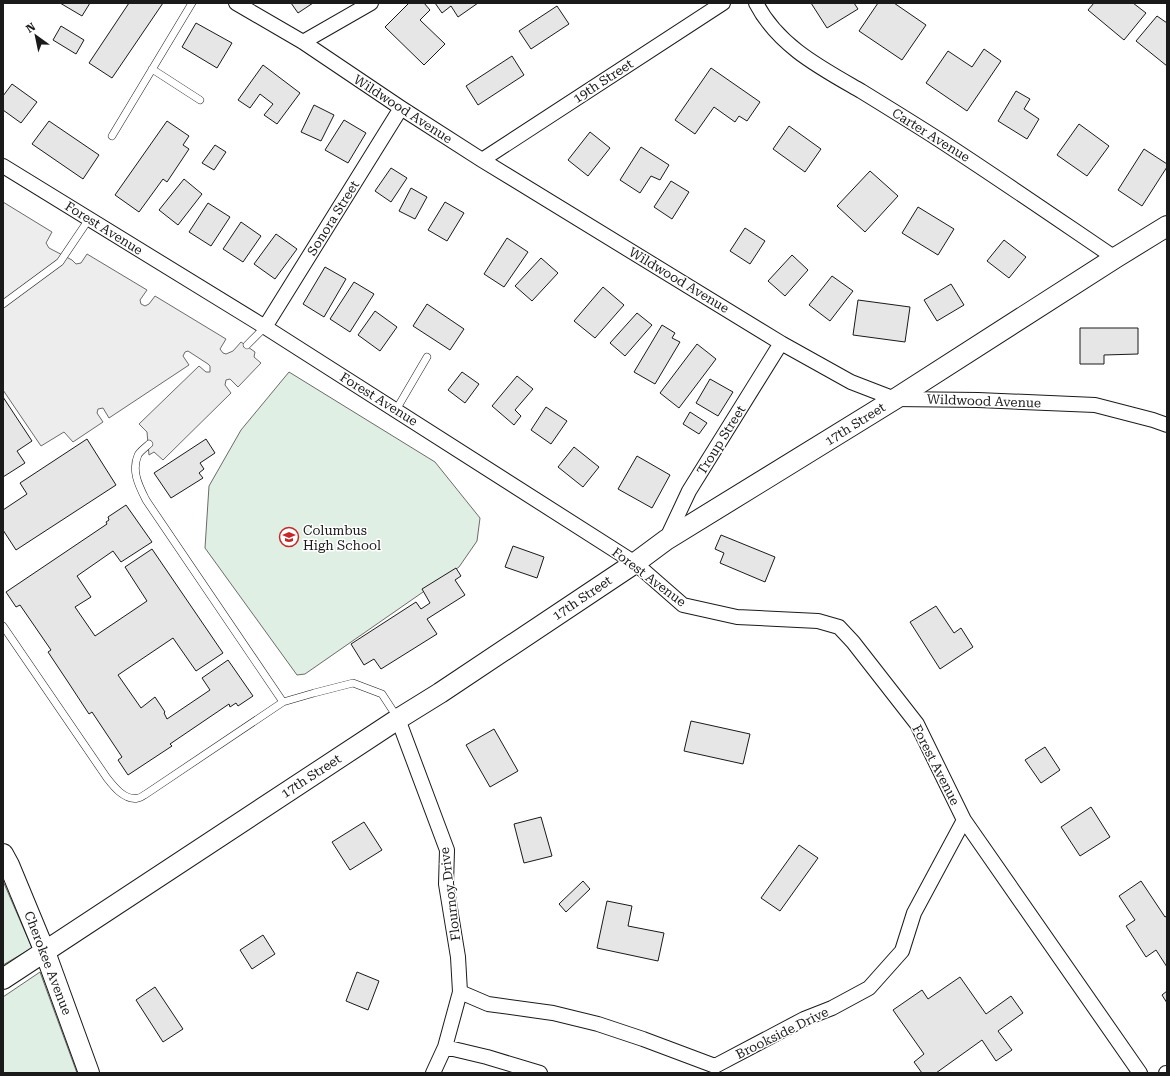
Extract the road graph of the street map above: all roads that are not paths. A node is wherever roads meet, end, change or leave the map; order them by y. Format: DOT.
graph roads {
  1 [pos="192,3"];
  2 [pos="236,3"];
  3 [pos="371,3"];
  4 [pos="723,3"];
  5 [pos="756,3"];
  6 [pos="303,42"];
  7 [pos="152,69"];
  8 [pos="200,100"];
  9 [pos="401,108"];
  10 [pos="112,136"];
  11 [pos="482,160"];
  12 [pos="3,166"];
  13 [pos="89,219"];
  14 [pos="1167,226"];
  15 [pos="1115,258"];
  16 [pos="3,304"];
  17 [pos="265,327"];
  18 [pos="781,343"];
  19 [pos="247,345"];
  20 [pos="427,357"];
  21 [pos="895,399"];
  22 [pos="396,410"];
  23 [pos="1167,425"];
  24 [pos="149,444"];
  25 [pos="666,540"];
  26 [pos="635,563"];
  27 [pos="3,626"];
  28 [pos="283,702"];
  29 [pos="398,719"];
  30 [pos="964,820"];
  31 [pos="3,854"];
  32 [pos="45,952"];
  33 [pos="3,979"];
  34 [pos="460,992"];
  35 [pos="445,1047"];
  36 [pos="714,1070"];
  37 [pos="89,1073"];
  38 [pos="433,1073"];
  39 [pos="540,1073"];
  40 [pos="1140,1073"];
  1 -- 7 [label="lane"];
  2 -- 6 [label="street, Wildwood Avenue"];
  3 -- 6 [label="street"];
  4 -- 11 [label="street, 19th Street"];
  5 -- 15 [label="street, Carter Avenue"];
  6 -- 9 [label="street, Wildwood Avenue"];
  7 -- 8 [label="lane"];
  7 -- 10 [label="lane"];
  9 -- 11 [label="street, Wildwood Avenue"];
  9 -- 17 [label="street, Sonora Street"];
  11 -- 18 [label="street, Wildwood Avenue"];
  12 -- 13 [label="street, Forest Avenue"];
  13 -- 16 [label="lane"];
  13 -- 17 [label="street, Forest Avenue"];
  14 -- 15 [label="street, 17th Street"];
  15 -- 21 [label="street, 17th Street"];
  17 -- 19 [label="lane"];
  17 -- 22 [label="street, Forest Avenue"];
  18 -- 21 [label="street, Wildwood Avenue"];
  18 -- 25 [label="street, Troup Street"];
  20 -- 22 [label="lane"];
  21 -- 23 [label="street, Wildwood Avenue"];
  21 -- 25 [label="street, 17th Street"];
  22 -- 26 [label="street, Forest Avenue"];
  24 -- 28 [label="lane"];
  25 -- 26 [label="street, 17th Street"];
  26 -- 29 [label="street, 17th Street"];
  26 -- 30 [label="street, Forest Avenue"];
  27 -- 28 [label="lane"];
  28 -- 29 [label="lane"];
  29 -- 32 [label="street, 17th Street"];
  29 -- 34 [label="street, Flournoy Drive"];
  30 -- 36 [label="street, Brookside Drive"];
  30 -- 40 [label="street, Forest Avenue"];
  31 -- 32 [label="street, Cherokee Avenue"];
  32 -- 33 [label="street, 17th Street"];
  32 -- 37 [label="street, Cherokee Avenue"];
  34 -- 35 [label="street, Flournoy Drive"];
  34 -- 36 [label="street, Brookside Drive"];
  35 -- 38 [label="street, Flournoy Drive"];
  35 -- 39 [label="street"];
}
